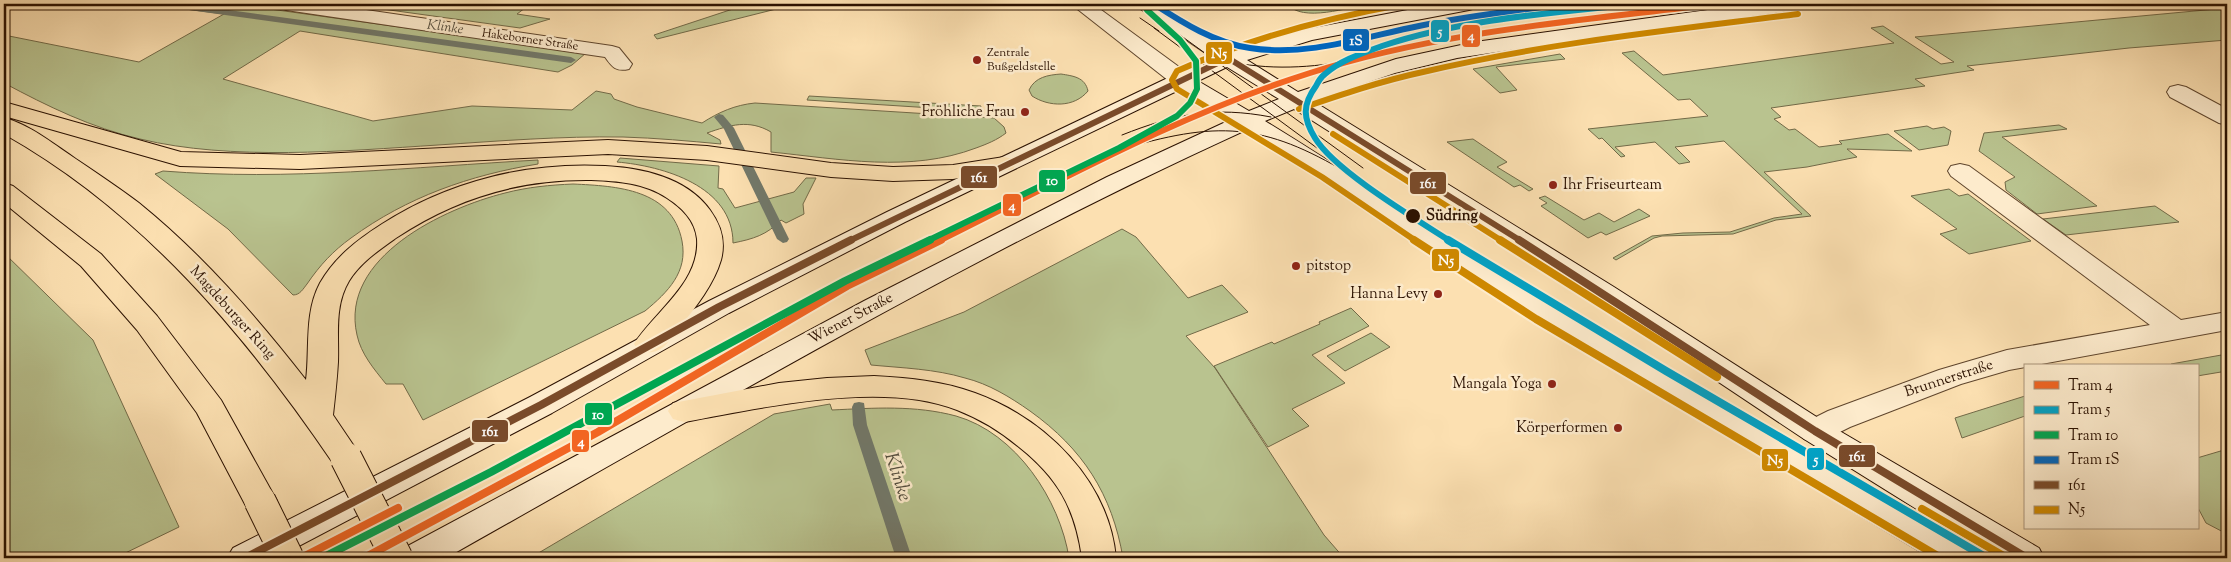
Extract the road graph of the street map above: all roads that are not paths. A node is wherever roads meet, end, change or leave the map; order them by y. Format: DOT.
graph roads {
  1 [pos="286,4"];
  2 [pos="1081,4"];
  3 [pos="1146,4"];
  4 [pos="1469,4"];
  5 [pos="1797,4"];
  6 [pos="1228,58"];
  7 [pos="620,64"];
  8 [pos="1182,80"];
  9 [pos="2178,92"];
  10 [pos="1295,100"];
  11 [pos="4,110"];
  12 [pos="2227,118"];
  13 [pos="1245,120"];
  14 [pos="4,126"];
  15 [pos="1004,164"];
  16 [pos="1960,171"];
  17 [pos="4,191"];
  18 [pos="2227,321"];
  19 [pos="2177,330"];
  20 [pos="649,344"];
  21 [pos="684,411"];
  22 [pos="317,415"];
  23 [pos="1815,431"];
  24 [pos="245,558"];
  25 [pos="288,558"];
  26 [pos="397,558"];
  27 [pos="416,558"];
  28 [pos="1099,558"];
  29 [pos="1960,558"];
  30 [pos="2027,558"];
  1 -- 7 [label="main road, Hakeborner Straße"];
  2 -- 8 [label="main road"];
  3 -- 6 [label="main road"];
  4 -- 6 [label="main road"];
  5 -- 10 [label="main road"];
  6 -- 8 [label="main road"];
  6 -- 10 [label="main road"];
  8 -- 13 [label="main road"];
  8 -- 15 [label="main road"];
  9 -- 12 [label="main road"];
  10 -- 13 [label="main road, Wiener Straße"];
  10 -- 23 [label="main road"];
  11 -- 15 [label="highway"];
  13 -- 21 [label="main road, Wiener Straße"];
  13 -- 29 [label="main road"];
  14 -- 22 [label="highway, Magdeburger Ring"];
  15 -- 20 [label="main road"];
  16 -- 19 [label="main road"];
  17 -- 25 [label="highway, bridge"];
  18 -- 19 [label="main road, Brunnerstraße"];
  19 -- 23 [label="main road, Brunnerstraße"];
  20 -- 22 [label="highway"];
  20 -- 24 [label="main road"];
  21 -- 27 [label="main road, Wiener Straße"];
  21 -- 28 [label="highway"];
  22 -- 26 [label="highway, Magdeburger Ring, bridge"];
  23 -- 30 [label="main road"];
}
